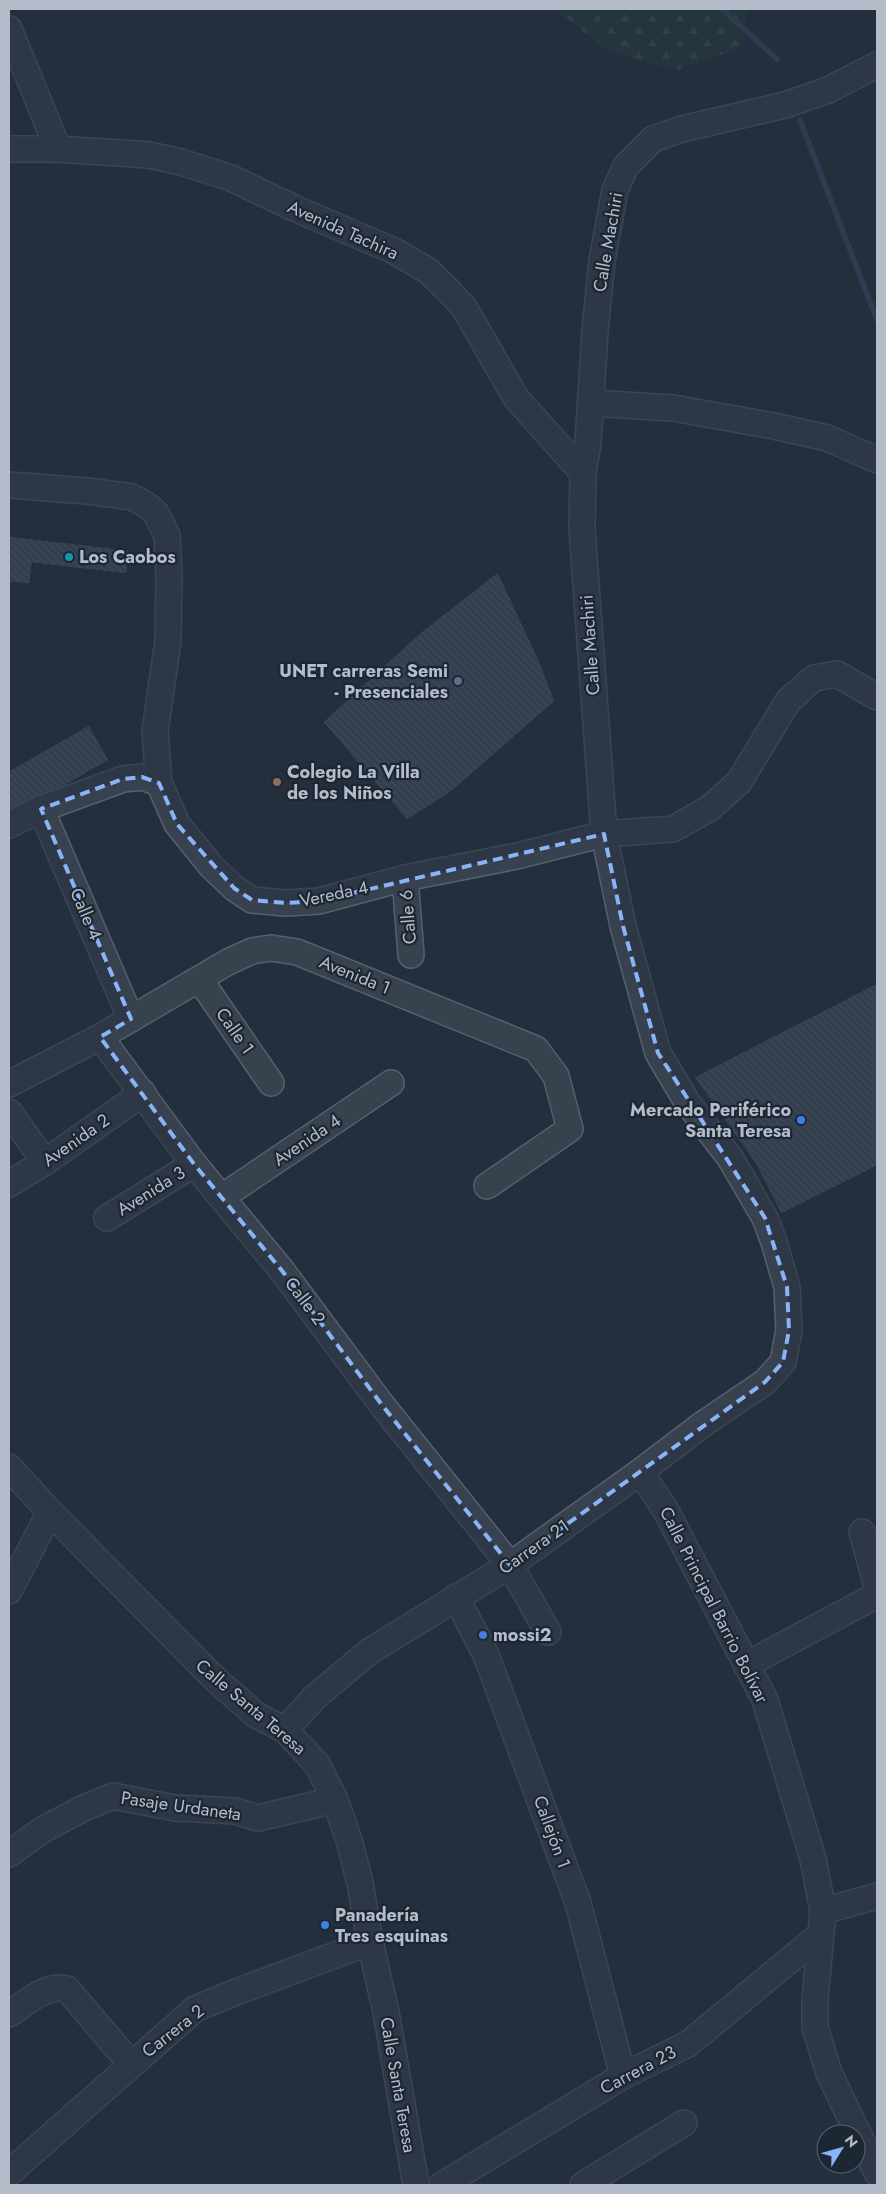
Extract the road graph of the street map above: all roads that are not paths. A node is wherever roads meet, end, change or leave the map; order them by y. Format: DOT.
graph roads {
  1 [pos="9,29"];
  2 [pos="877,65"];
  3 [pos="9,148"];
  4 [pos="58,149"];
  5 [pos="591,403"];
  6 [pos="877,460"];
  7 [pos="583,472"];
  8 [pos="9,484"];
  9 [pos="877,697"];
  10 [pos="160,783"];
  11 [pos="41,809"];
  12 [pos="9,825"];
  13 [pos="604,834"];
  14 [pos="405,878"];
  15 [pos="411,955"];
  16 [pos="200,980"];
  17 [pos="132,1019"];
  18 [pos="100,1037"];
  19 [pos="271,1083"];
  20 [pos="391,1083"];
  21 [pos="9,1084"];
  22 [pos="143,1093"];
  23 [pos="9,1112"];
  24 [pos="45,1162"];
  25 [pos="194,1164"];
  26 [pos="9,1184"];
  27 [pos="486,1186"];
  28 [pos="222,1197"];
  29 [pos="108,1218"];
  30 [pos="783,1362"];
  31 [pos="9,1467"];
  32 [pos="640,1472"];
  33 [pos="50,1512"];
  34 [pos="862,1532"];
  35 [pos="510,1565"];
  36 [pos="877,1586"];
  37 [pos="9,1591"];
  38 [pos="877,1595"];
  39 [pos="456,1597"];
  40 [pos="548,1632"];
  41 [pos="746,1665"];
  42 [pos="284,1730"];
  43 [pos="335,1800"];
  44 [pos="9,1854"];
  45 [pos="877,1896"];
  46 [pos="822,1923"];
  47 [pos="370,1942"];
  48 [pos="9,2014"];
  49 [pos="131,2064"];
  50 [pos="623,2076"];
  51 [pos="684,2123"];
  52 [pos="9,2173"];
  53 [pos="877,2173"];
  54 [pos="416,2185"];
  55 [pos="442,2185"];
  56 [pos="583,2185"];
  1 -- 4 [label="street"];
  2 -- 5 [label="street, Calle Machiri"];
  3 -- 4 [label="street, Avenida Tachira"];
  4 -- 7 [label="street, Avenida Tachira"];
  5 -- 6 [label="street"];
  5 -- 7 [label="street, Calle Machiri"];
  7 -- 13 [label="street, Calle Machiri"];
  8 -- 10 [label="street, Vereda 4"];
  9 -- 13 [label="street, Vereda 4"];
  10 -- 11 [label="street"];
  10 -- 14 [label="street, Vereda 4"];
  11 -- 12 [label="street"];
  11 -- 17 [label="street, Calle 4"];
  13 -- 14 [label="street, Vereda 4"];
  13 -- 30 [label="street, Calle Machiri"];
  14 -- 15 [label="street, Calle 6"];
  16 -- 17 [label="street, Avenida 1"];
  16 -- 19 [label="street, Calle 1"];
  16 -- 27 [label="street, Avenida 1"];
  17 -- 18 [label="street, Avenida 1"];
  18 -- 21 [label="street, Avenida 1"];
  18 -- 22 [label="street, Calle 2"];
  20 -- 28 [label="street, Avenida 4"];
  22 -- 24 [label="street, Avenida 2"];
  22 -- 25 [label="street, Calle 2"];
  23 -- 24 [label="street"];
  24 -- 26 [label="street, Avenida 2"];
  25 -- 28 [label="street, Calle 2"];
  25 -- 29 [label="street, Avenida 3"];
  28 -- 35 [label="street, Calle 2"];
  30 -- 32 [label="street, Carrera 21"];
  31 -- 33 [label="street, Calle Santa Teresa"];
  32 -- 35 [label="street, Carrera 21"];
  32 -- 41 [label="street, Calle Principal Barrio Bolívar"];
  33 -- 37 [label="street"];
  33 -- 42 [label="street, Calle Santa Teresa"];
  34 -- 36 [label="street"];
  35 -- 39 [label="street, Carrera 21"];
  35 -- 40 [label="street, Calle 2"];
  38 -- 41 [label="street"];
  39 -- 42 [label="street, Carrera 21"];
  39 -- 50 [label="street, Callejón 1"];
  41 -- 46 [label="street, Calle Principal Barrio Bolívar"];
  42 -- 43 [label="street, Calle Santa Teresa"];
  43 -- 44 [label="street, Pasaje Urdaneta"];
  43 -- 47 [label="street, Calle Santa Teresa"];
  45 -- 46 [label="street, Carrera 23"];
  46 -- 50 [label="street, Carrera 23"];
  46 -- 53 [label="street, Calle Principal Barrio Bolívar"];
  47 -- 49 [label="street, Carrera 2"];
  47 -- 54 [label="street, Calle Santa Teresa"];
  48 -- 49 [label="street"];
  49 -- 52 [label="street, Carrera 2"];
  50 -- 55 [label="street, Carrera 23"];
  51 -- 56 [label="street"];
}
